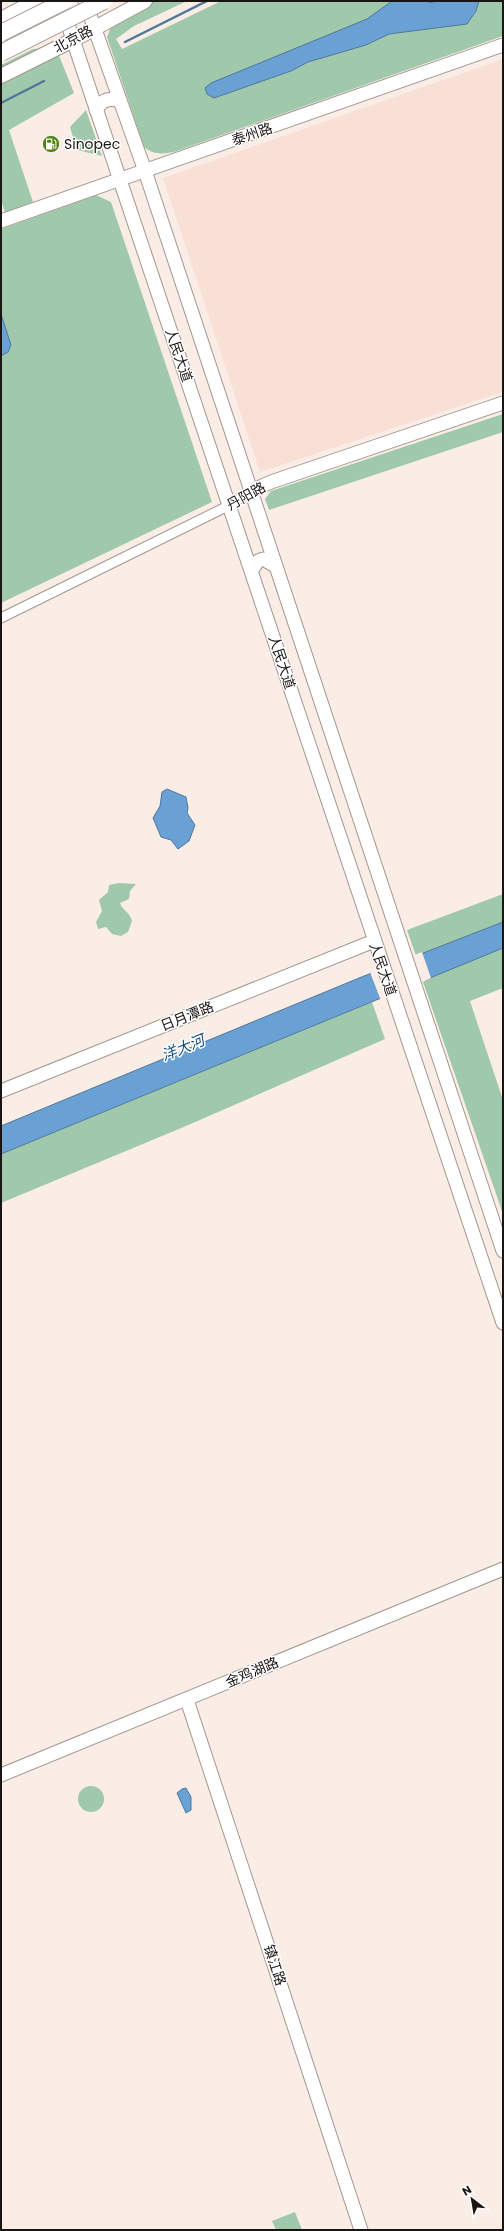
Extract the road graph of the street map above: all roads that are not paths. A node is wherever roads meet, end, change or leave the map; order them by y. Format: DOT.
graph roads {
  1 [pos="36,1"];
  2 [pos="60,1"];
  3 [pos="65,1"];
  4 [pos="85,1"];
  5 [pos="104,1"];
  6 [pos="145,1"];
  7 [pos="1,18"];
  8 [pos="94,28"];
  9 [pos="1,33"];
  10 [pos="73,40"];
  11 [pos="503,45"];
  12 [pos="1,53"];
  13 [pos="1,76"];
  14 [pos="120,101"];
  15 [pos="96,110"];
  16 [pos="144,171"];
  17 [pos="119,178"];
  18 [pos="1,221"];
  19 [pos="503,403"];
  20 [pos="251,491"];
  21 [pos="230,505"];
  22 [pos="275,566"];
  23 [pos="252,570"];
  24 [pos="1,618"];
  25 [pos="374,941"];
  26 [pos="1,1091"];
  27 [pos="503,1251"];
  28 [pos="503,1323"];
  29 [pos="503,1569"];
  30 [pos="187,1700"];
  31 [pos="1,1775"];
  32 [pos="360,2230"];
  1 -- 7 [label="main road"];
  2 -- 10 [label="main road, 人民大道"];
  3 -- 9 [label="highway, bridge"];
  4 -- 8 [label="main road, 人民大道"];
  5 -- 12 [label="highway, bridge"];
  6 -- 8 [label="main road, 北京路"];
  8 -- 10 [label="main road, 北京路"];
  8 -- 14 [label="main road, 人民大道"];
  10 -- 13 [label="main road, 北京路"];
  10 -- 15 [label="main road, 人民大道"];
  11 -- 16 [label="main road, 泰州路"];
  14 -- 15 [label="main road"];
  14 -- 16 [label="main road, 人民大道"];
  15 -- 17 [label="main road, 人民大道"];
  16 -- 17 [label="main road, 泰州路"];
  16 -- 20 [label="main road, 人民大道"];
  17 -- 18 [label="main road, 泰州路"];
  17 -- 21 [label="main road, 人民大道"];
  19 -- 20 [label="main road, 丹阳路"];
  20 -- 21 [label="street, 丹阳路"];
  20 -- 22 [label="main road, 人民大道"];
  21 -- 23 [label="main road, 人民大道"];
  21 -- 24 [label="street, 丹阳路"];
  22 -- 23 [label="main road"];
  22 -- 27 [label="main road, 人民大道"];
  23 -- 25 [label="main road, 人民大道"];
  25 -- 26 [label="main road, 日月潭路"];
  25 -- 28 [label="main road, 人民大道"];
  29 -- 30 [label="main road, 金鸡湖路"];
  30 -- 31 [label="main road, 金鸡湖路"];
  30 -- 32 [label="main road, 镇江路"];
}
